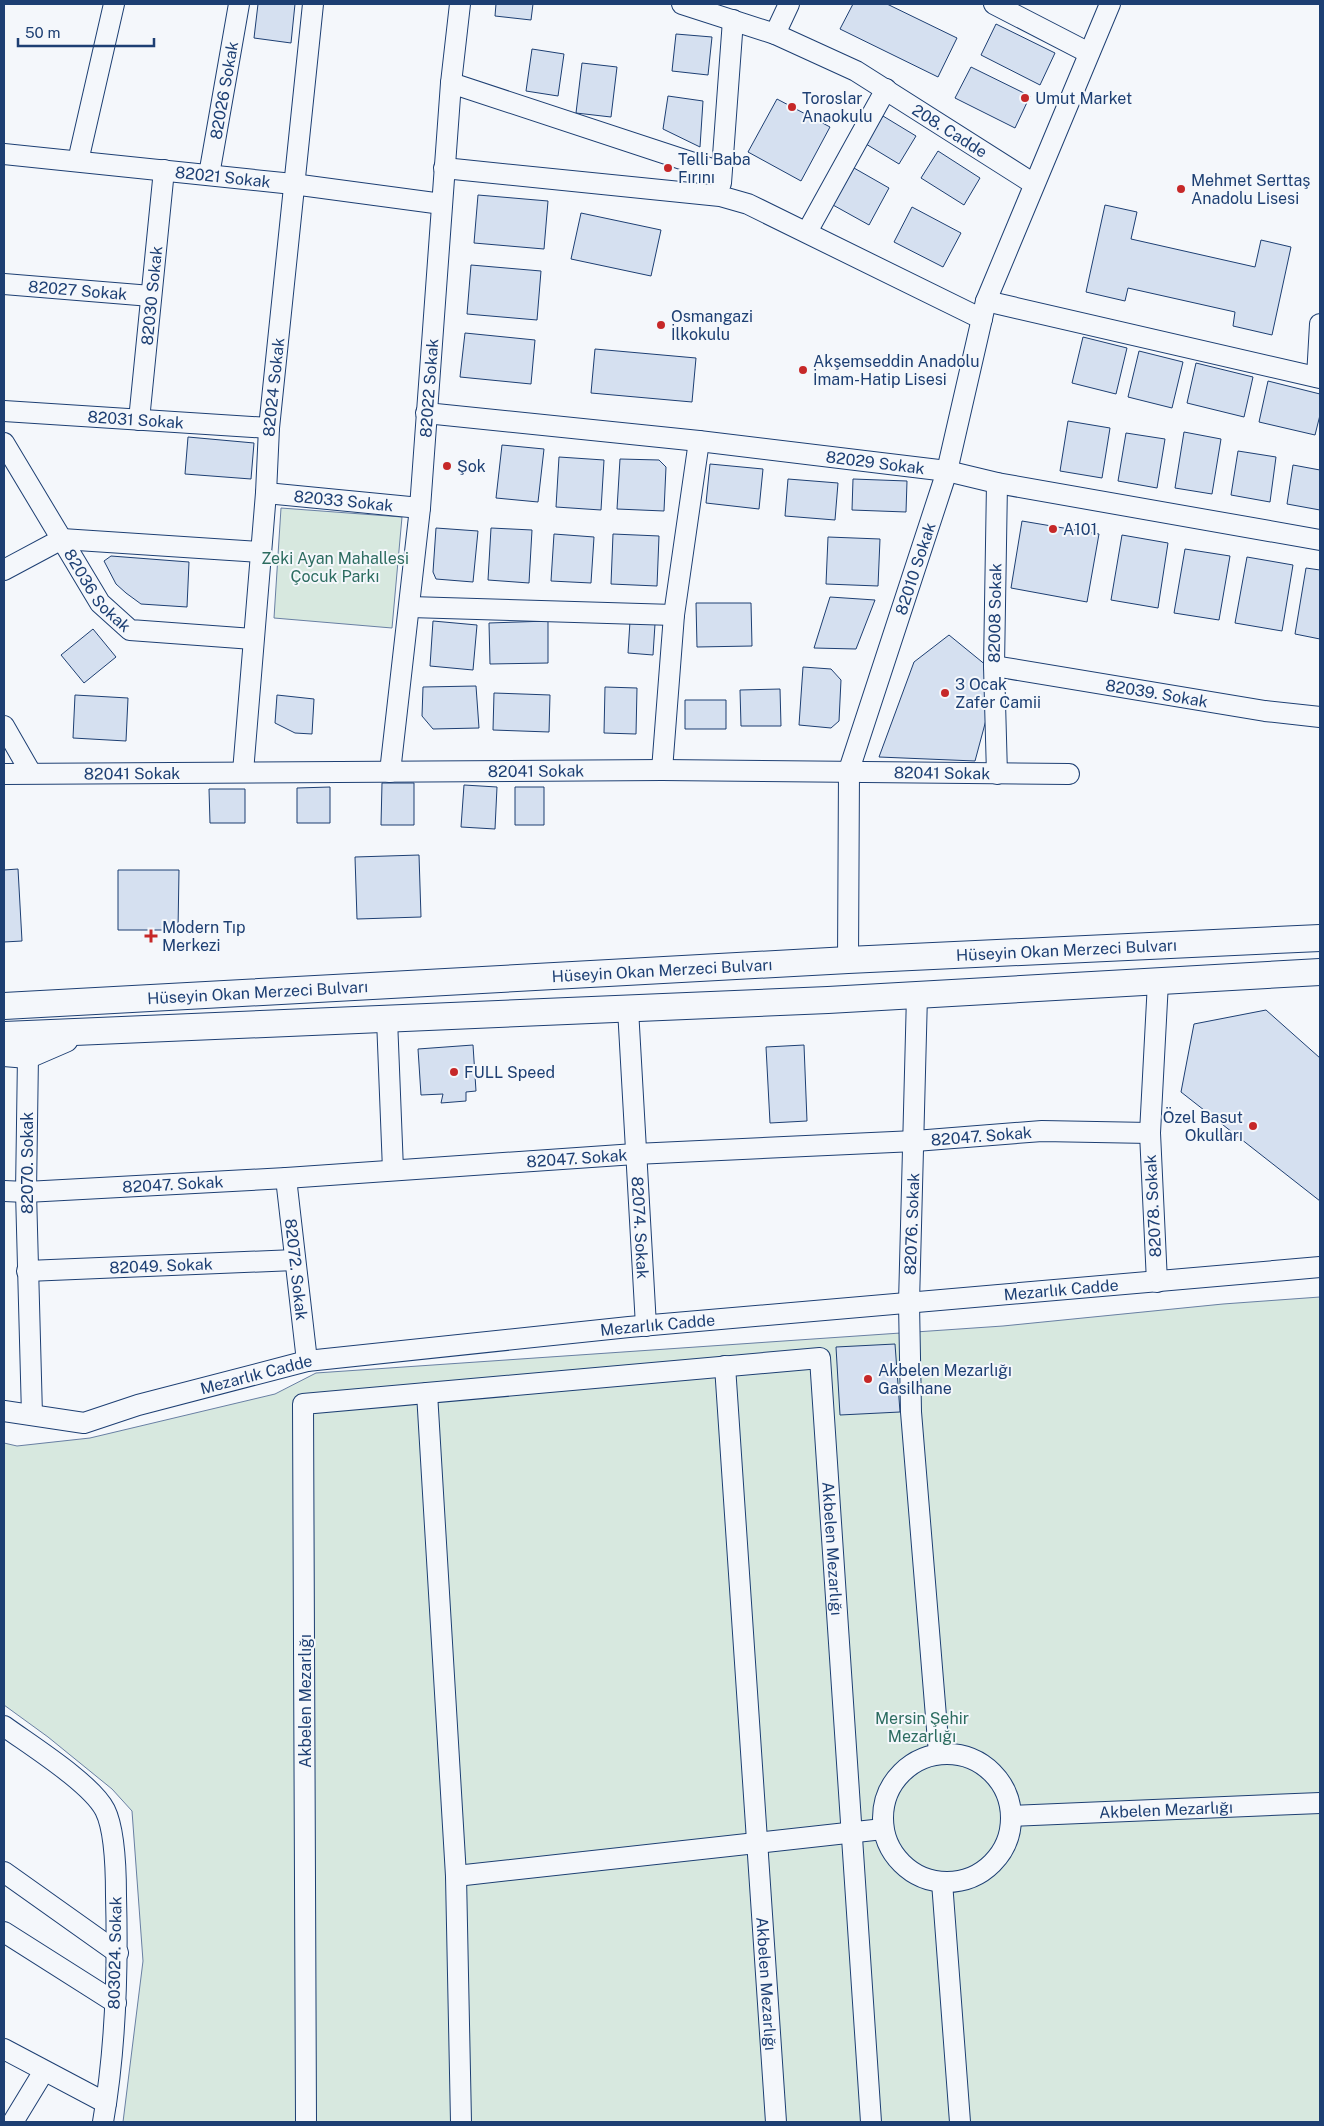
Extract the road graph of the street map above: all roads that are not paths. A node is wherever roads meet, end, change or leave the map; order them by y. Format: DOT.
graph roads {
  1 [pos="114,4"];
  2 [pos="239,4"];
  3 [pos="313,4"];
  4 [pos="460,4"];
  5 [pos="682,4"];
  6 [pos="789,4"];
  7 [pos="994,4"];
  8 [pos="1110,4"];
  9 [pos="733,20"];
  10 [pos="775,34"];
  11 [pos="1089,53"];
  12 [pos="451,83"];
  13 [pos="886,89"];
  14 [pos="4,154"];
  15 [pos="78,161"];
  16 [pos="444,168"];
  17 [pos="164,170"];
  18 [pos="721,172"];
  19 [pos="209,175"];
  20 [pos="293,184"];
  21 [pos="1034,184"];
  22 [pos="720,196"];
  23 [pos="442,204"];
  24 [pos="807,232"];
  25 [pos="4,284"];
  26 [pos="151,296"];
  27 [pos="984,310"];
  28 [pos="1320,324"];
  29 [pos="1319,378"];
  30 [pos="4,411"];
  31 [pos="426,413"];
  32 [pos="139,420"];
  33 [pos="269,428"];
  34 [pos="699,441"];
  35 [pos="4,443"];
  36 [pos="947,471"];
  37 [pos="997,483"];
  38 [pos="266,493"];
  39 [pos="420,508"];
  40 [pos="62,539"];
  41 [pos="1320,540"];
  42 [pos="261,552"];
  43 [pos="4,570"];
  44 [pos="410,607"];
  45 [pos="674,615"];
  46 [pos="253,639"];
  47 [pos="994,666"];
  48 [pos="1320,717"];
  49 [pos="4,726"];
  50 [pos="662,770"];
  51 [pos="849,770"];
  52 [pos="243,772"];
  53 [pos="390,772"];
  54 [pos="31,773"];
  55 [pos="4,774"];
  56 [pos="997,774"];
  57 [pos="1069,774"];
  58 [pos="1320,938"];
  59 [pos="848,960"];
  60 [pos="1320,972"];
  61 [pos="1158,982"];
  62 [pos="4,988"];
  63 [pos="917,995"];
  64 [pos="79,1001"];
  65 [pos="4,1006"];
  66 [pos="628,1009"];
  67 [pos="387,1019"];
  68 [pos="79,1032"];
  69 [pos="4,1035"];
  70 [pos="16,1054"];
  71 [pos="1150,1132"];
  72 [pos="914,1141"];
  73 [pos="635,1154"];
  74 [pos="393,1170"];
  75 [pos="286,1178"];
  76 [pos="4,1191"];
  77 [pos="26,1192"];
  78 [pos="295,1260"];
  79 [pos="1320,1267"];
  80 [pos="27,1271"];
  81 [pos="1157,1282"];
  82 [pos="909,1303"];
  83 [pos="646,1326"];
  84 [pos="307,1361"];
  85 [pos="725,1366"];
  86 [pos="427,1393"];
  87 [pos="4,1411"];
  88 [pos="32,1415"];
  89 [pos="4,1726"];
  90 [pos="939,1753"];
  91 [pos="1320,1803"];
  92 [pos="1011,1816"];
  93 [pos="883,1829"];
  94 [pos="851,1834"];
  95 [pos="757,1844"];
  96 [pos="4,1872"];
  97 [pos="456,1876"];
  98 [pos="942,1882"];
  99 [pos="4,1932"];
  100 [pos="118,1953"];
  101 [pos="116,2003"];
  102 [pos="4,2049"];
  103 [pos="44,2071"];
  104 [pos="104,2113"];
  105 [pos="13,2122"];
  106 [pos="306,2122"];
  107 [pos="461,2122"];
  108 [pos="776,2122"];
  109 [pos="871,2122"];
  110 [pos="960,2122"];
  1 -- 15 [label="street"];
  2 -- 19 [label="street, 82026 Sokak"];
  3 -- 20 [label="street, 82024 Sokak"];
  4 -- 12 [label="street, 82022 Sokak"];
  5 -- 9 [label="street, 208. Cadde"];
  6 -- 10 [label="street"];
  7 -- 11 [label="street"];
  8 -- 11 [label="street"];
  9 -- 10 [label="street, 208. Cadde"];
  9 -- 18 [label="street"];
  10 -- 13 [label="street, 208. Cadde"];
  11 -- 21 [label="street"];
  12 -- 16 [label="street, 82022 Sokak"];
  12 -- 18 [label="street"];
  13 -- 21 [label="street, 208. Cadde"];
  13 -- 24 [label="street"];
  14 -- 15 [label="street, 82021 Sokak"];
  15 -- 17 [label="street, 82021 Sokak"];
  16 -- 22 [label="street"];
  16 -- 23 [label="street, 82022 Sokak"];
  17 -- 19 [label="street, 82021 Sokak"];
  17 -- 26 [label="street, 82030 Sokak"];
  18 -- 22 [label="street"];
  19 -- 20 [label="street, 82021 Sokak"];
  20 -- 23 [label="street, 82021 Sokak"];
  20 -- 33 [label="street, 82024 Sokak"];
  21 -- 27 [label="street, 82010 Sokak"];
  22 -- 24 [label="street"];
  23 -- 31 [label="street, 82022 Sokak"];
  24 -- 27 [label="street"];
  25 -- 26 [label="street, 82027 Sokak"];
  26 -- 32 [label="street, 82030 Sokak"];
  27 -- 29 [label="street"];
  27 -- 36 [label="street, 82010 Sokak"];
  28 -- 29 [label="street"];
  30 -- 32 [label="street, 82031 Sokak"];
  31 -- 34 [label="street, 82029 Sokak"];
  31 -- 39 [label="street, 82022 Sokak"];
  32 -- 33 [label="street, 82031 Sokak"];
  33 -- 38 [label="street, 82024 Sokak"];
  34 -- 36 [label="street, 82029 Sokak"];
  34 -- 45 [label="street"];
  35 -- 40 [label="street, 82036 Sokak"];
  36 -- 37 [label="street, 82029 Sokak"];
  36 -- 51 [label="street, 82010 Sokak"];
  37 -- 41 [label="street, 82029 Sokak"];
  37 -- 47 [label="street, 82008 Sokak"];
  38 -- 39 [label="street, 82033 Sokak"];
  38 -- 42 [label="street, 82024 Sokak"];
  39 -- 44 [label="street, 82022 Sokak"];
  40 -- 42 [label="street"];
  40 -- 43 [label="street"];
  40 -- 46 [label="street, 82036 Sokak"];
  42 -- 46 [label="street, 82024 Sokak"];
  44 -- 45 [label="street"];
  44 -- 53 [label="street, 82022 Sokak"];
  45 -- 50 [label="street"];
  46 -- 52 [label="street, 82024 Sokak"];
  47 -- 48 [label="street, 82039. Sokak"];
  47 -- 56 [label="street, 82008 Sokak"];
  49 -- 54 [label="street"];
  50 -- 51 [label="street, 82041 Sokak"];
  50 -- 53 [label="street, 82041 Sokak"];
  51 -- 56 [label="street, 82041 Sokak"];
  51 -- 59 [label="street, 82010 Sokak"];
  52 -- 53 [label="street, 82041 Sokak"];
  52 -- 54 [label="street, 82041 Sokak"];
  54 -- 55 [label="street, 82041 Sokak"];
  56 -- 57 [label="street, 82041 Sokak"];
  58 -- 59 [label="main road, Hüseyin Okan Merzeci Bulvarı"];
  59 -- 64 [label="main road, Hüseyin Okan Merzeci Bulvarı"];
  60 -- 61 [label="main road, Hüseyin Okan Merzeci Bulvarı"];
  61 -- 63 [label="main road, Hüseyin Okan Merzeci Bulvarı"];
  61 -- 71 [label="street, 82078. Sokak"];
  62 -- 64 [label="main road"];
  63 -- 66 [label="main road, Hüseyin Okan Merzeci Bulvarı"];
  63 -- 72 [label="street, 82076. Sokak"];
  64 -- 65 [label="main road, Hüseyin Okan Merzeci Bulvarı"];
  66 -- 67 [label="main road, Hüseyin Okan Merzeci Bulvarı"];
  66 -- 73 [label="street, 82074. Sokak"];
  67 -- 68 [label="main road, Hüseyin Okan Merzeci Bulvarı"];
  67 -- 74 [label="street"];
  68 -- 69 [label="main road, Hüseyin Okan Merzeci Bulvarı"];
  68 -- 70 [label="main road"];
  70 -- 77 [label="street, 82070. Sokak"];
  71 -- 72 [label="street, 82047. Sokak"];
  71 -- 81 [label="street, 82078. Sokak"];
  72 -- 73 [label="street, 82047. Sokak"];
  72 -- 82 [label="street, 82076. Sokak"];
  73 -- 74 [label="street, 82047. Sokak"];
  73 -- 83 [label="street, 82074. Sokak"];
  74 -- 75 [label="street, 82047. Sokak"];
  75 -- 77 [label="street, 82047. Sokak"];
  75 -- 78 [label="street, 82072. Sokak"];
  76 -- 77 [label="street, 82047. Sokak"];
  77 -- 80 [label="street, 82070. Sokak"];
  78 -- 80 [label="street, 82049. Sokak"];
  78 -- 84 [label="street, 82072. Sokak"];
  79 -- 81 [label="street, Mezarlık Cadde"];
  80 -- 88 [label="street, 82070. Sokak"];
  81 -- 82 [label="street, Mezarlık Cadde"];
  82 -- 83 [label="street, Mezarlık Cadde"];
  82 -- 90 [label="street"];
  83 -- 84 [label="street, Mezarlık Cadde"];
  84 -- 88 [label="street, Mezarlık Cadde"];
  85 -- 86 [label="street, Akbelen Mezarlığı"];
  85 -- 94 [label="street, Akbelen Mezarlığı"];
  85 -- 95 [label="street, Akbelen Mezarlığı"];
  86 -- 97 [label="street"];
  86 -- 106 [label="street, Akbelen Mezarlığı"];
  87 -- 88 [label="street, Mezarlık Cadde"];
  89 -- 100 [label="street, 803024. Sokak"];
  90 -- 92 [label="street"];
  90 -- 93 [label="street"];
  91 -- 92 [label="street, Akbelen Mezarlığı"];
  92 -- 98 [label="street"];
  93 -- 94 [label="street"];
  93 -- 98 [label="street"];
  94 -- 95 [label="street"];
  94 -- 109 [label="street, Akbelen Mezarlığı"];
  95 -- 97 [label="street"];
  95 -- 108 [label="street, Akbelen Mezarlığı"];
  96 -- 100 [label="street"];
  97 -- 107 [label="street"];
  98 -- 110 [label="street"];
  99 -- 101 [label="street"];
  100 -- 101 [label="street, 803024. Sokak"];
  101 -- 104 [label="street, 803024. Sokak"];
  102 -- 103 [label="street"];
  103 -- 104 [label="street"];
  103 -- 105 [label="street"];
}
